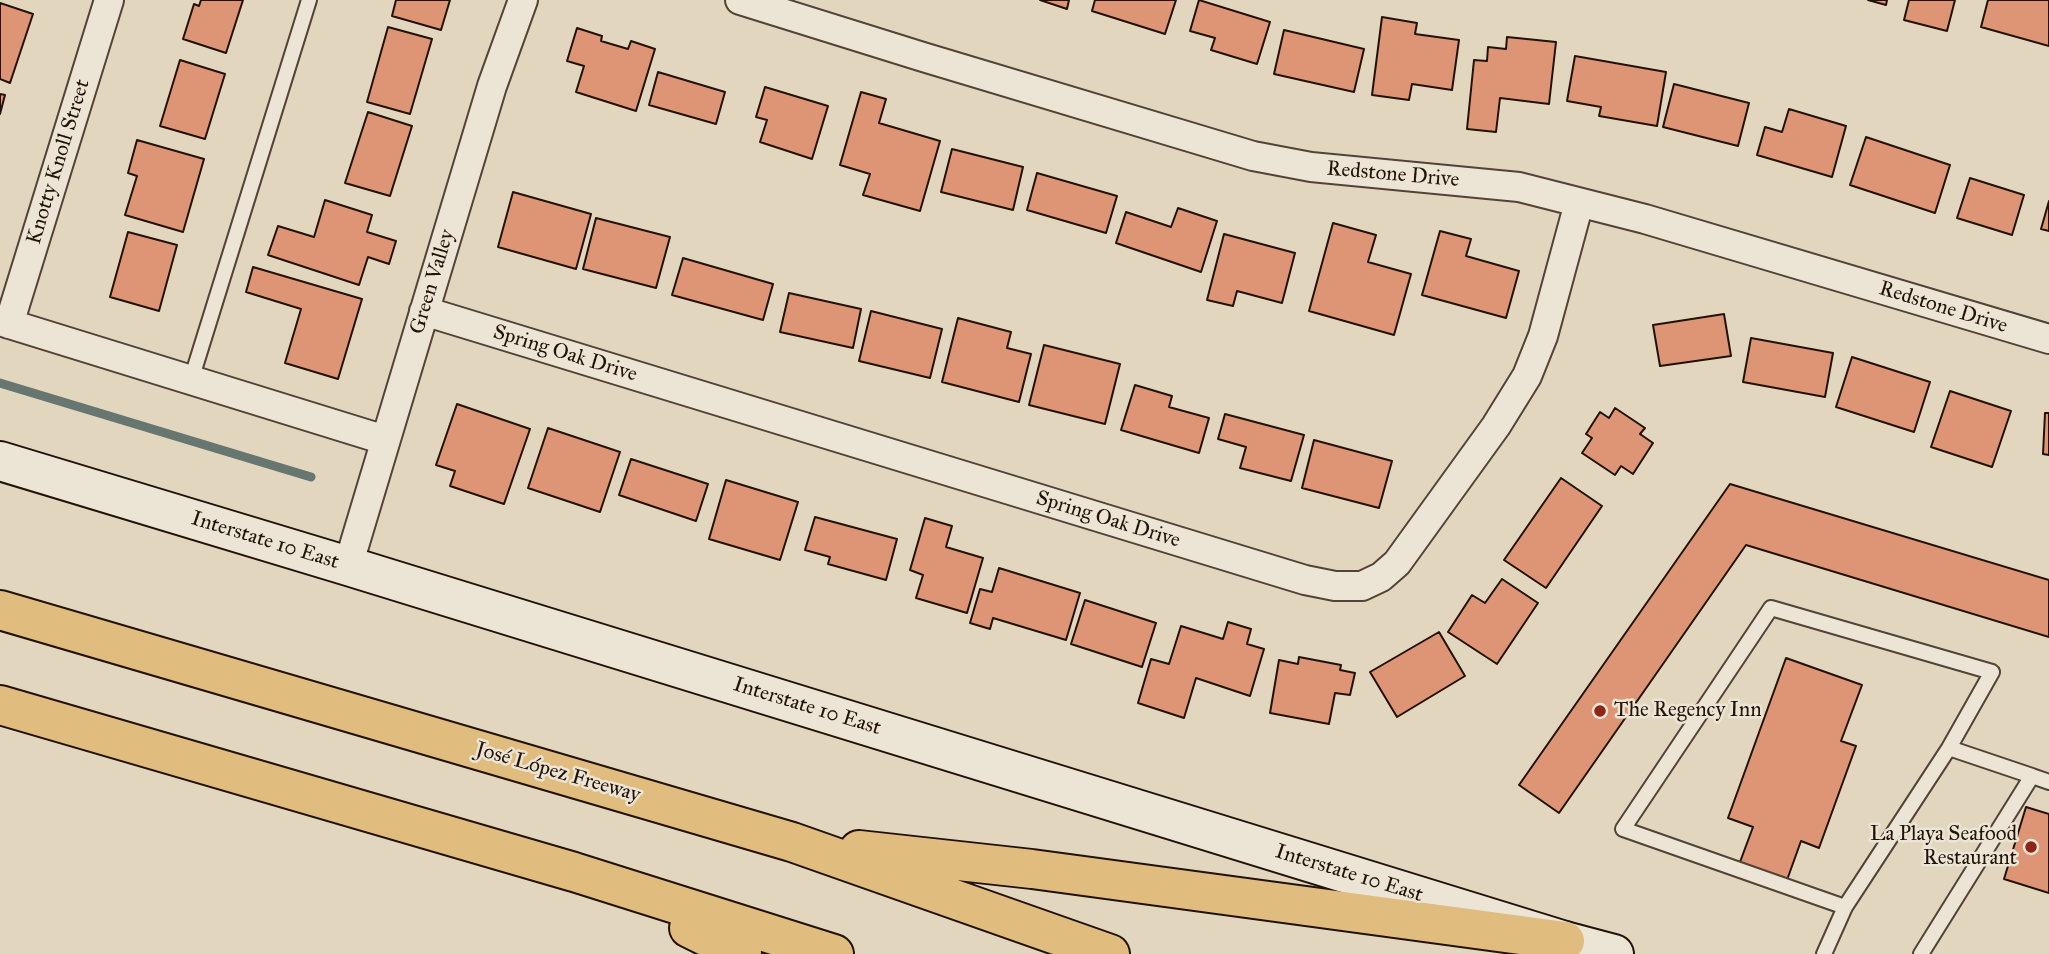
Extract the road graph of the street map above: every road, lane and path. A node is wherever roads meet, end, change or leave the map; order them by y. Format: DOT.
graph roads {
  1 [pos="109,0"];
  2 [pos="309,0"];
  3 [pos="523,0"];
  4 [pos="740,0"];
  5 [pos="1579,203"];
  6 [pos="424,311"];
  7 [pos="4,323"];
  8 [pos="2049,339"];
  9 [pos="191,380"];
  10 [pos="386,440"];
  11 [pos="0,461"];
  12 [pos="348,566"];
  13 [pos="0,610"];
  14 [pos="0,705"];
  15 [pos="1949,748"];
  16 [pos="2032,776"];
  17 [pos="2049,782"];
  18 [pos="792,842"];
  19 [pos="574,872"];
  20 [pos="1844,907"];
  21 [pos="1565,941"];
  22 [pos="742,954"];
  23 [pos="834,954"];
  24 [pos="1110,954"];
  25 [pos="1614,954"];
  26 [pos="1824,954"];
  27 [pos="1921,954"];
  1 -- 7 [label="street, Knotty Knoll Street"];
  2 -- 9 [label="lane"];
  3 -- 6 [label="street, Green Valley"];
  4 -- 5 [label="street, Redstone Drive"];
  5 -- 6 [label="street, Spring Oak Drive"];
  5 -- 8 [label="street, Redstone Drive"];
  6 -- 10 [label="street, Green Valley"];
  7 -- 9 [label="street"];
  9 -- 10 [label="street"];
  10 -- 12 [label="street, Green Valley"];
  11 -- 12 [label="main road, Interstate 10 East"];
  12 -- 21 [label="main road, Interstate 10 East"];
  13 -- 18 [label="highway, José López Freeway"];
  14 -- 19 [label="highway"];
  15 -- 16 [label="lane"];
  15 -- 20 [label="lane"];
  15 -- 20 [label="lane"];
  16 -- 17 [label="lane"];
  16 -- 27 [label="lane"];
  18 -- 21 [label="highway"];
  18 -- 24 [label="highway, José López Freeway"];
  19 -- 22 [label="highway"];
  19 -- 23 [label="highway"];
  20 -- 26 [label="lane"];
  21 -- 25 [label="main road, Interstate 10 East"];
}
